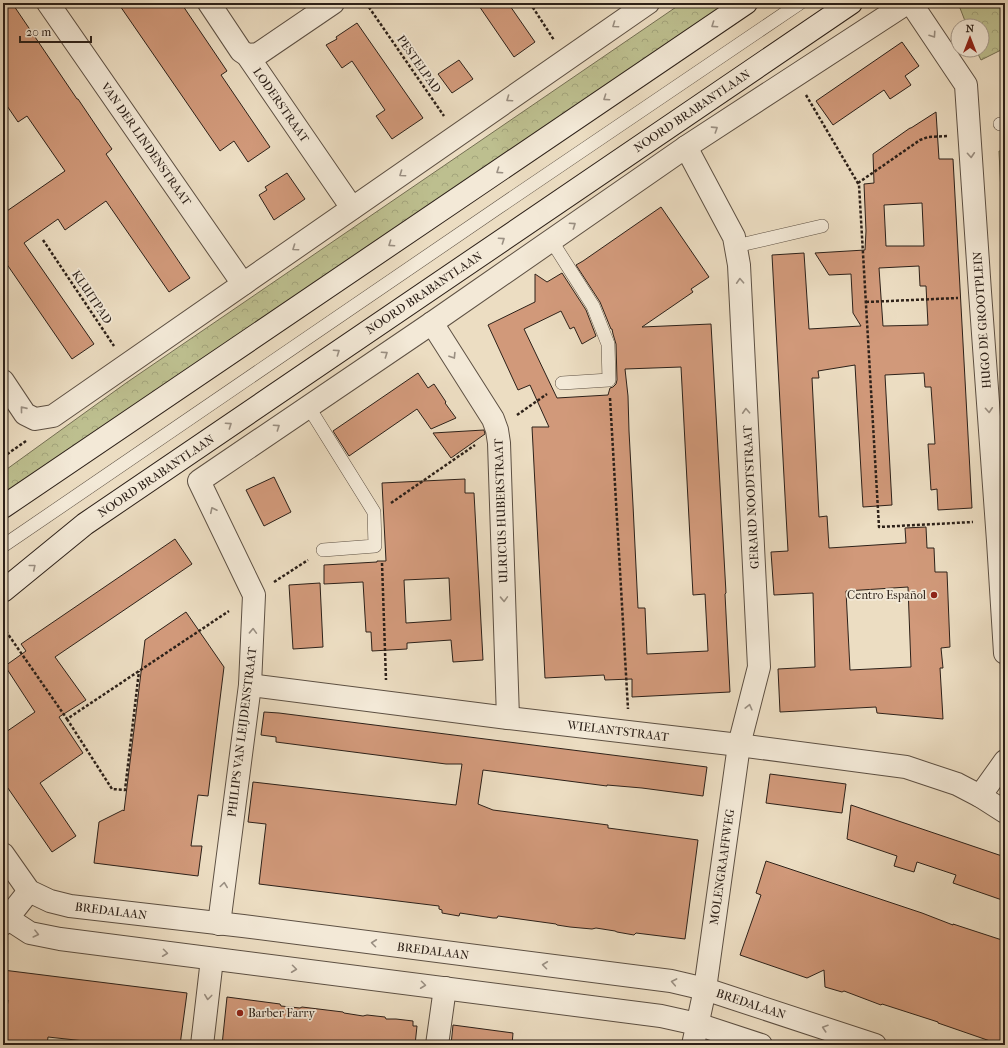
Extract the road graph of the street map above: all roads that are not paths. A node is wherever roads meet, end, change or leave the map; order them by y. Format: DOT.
graph roads {
  1 [pos="48,3"];
  2 [pos="209,3"];
  3 [pos="333,3"];
  4 [pos="648,3"];
  5 [pos="746,3"];
  6 [pos="800,3"];
  7 [pos="851,3"];
  8 [pos="907,3"];
  9 [pos="911,3"];
  10 [pos="247,55"];
  11 [pos="686,147"];
  12 [pos="352,208"];
  13 [pos="822,226"];
  14 [pos="551,240"];
  15 [pos="736,246"];
  16 [pos="243,284"];
  17 [pos="432,323"];
  18 [pos="3,381"];
  19 [pos="562,382"];
  20 [pos="308,406"];
  21 [pos="3,507"];
  22 [pos="3,546"];
  23 [pos="323,550"];
  24 [pos="3,591"];
  25 [pos="1005,653"];
  26 [pos="250,685"];
  27 [pos="508,718"];
  28 [pos="740,745"];
  29 [pos="1005,761"];
  30 [pos="980,796"];
  31 [pos="1005,812"];
  32 [pos="3,854"];
  33 [pos="29,891"];
  34 [pos="4,919"];
  35 [pos="219,924"];
  36 [pos="212,958"];
  37 [pos="445,988"];
  38 [pos="705,989"];
  39 [pos="697,1024"];
  40 [pos="202,1045"];
  41 [pos="437,1045"];
  42 [pos="693,1045"];
  43 [pos="761,1045"];
  44 [pos="875,1045"];
  1 -- 16 [label="street, VAN DER LINDENSTRAAT"];
  2 -- 10 [label="street, LODERSTRAAT"];
  3 -- 10 [label="street"];
  4 -- 12 [label="street, one-way"];
  5 -- 21 [label="street, one-way"];
  6 -- 22 [label="lane"];
  24 -- 7 [label="street, NOORD BRABANTLAAN, one-way"];
  11 -- 8 [label="street, one-way"];
  9 -- 25 [label="street, HUGO DE GROOTPLEIN, one-way"];
  10 -- 12 [label="street, LODERSTRAAT"];
  14 -- 11 [label="street, one-way"];
  11 -- 15 [label="street, GERARD NOODTSTRAAT"];
  12 -- 16 [label="street, one-way"];
  13 -- 15 [label="lane"];
  14 -- 17 [label="street"];
  14 -- 19 [label="lane"];
  28 -- 15 [label="street, GERARD NOODTSTRAAT, one-way"];
  16 -- 18 [label="street, one-way"];
  20 -- 17 [label="street, one-way"];
  17 -- 27 [label="street, ULRICUS HUBERSTRAAT, one-way"];
  20 -- 23 [label="lane"];
  26 -- 20 [label="street, PHILIPS VAN LEIJDENSTRAAT, one-way"];
  26 -- 27 [label="street, WIELANTSTRAAT"];
  35 -- 26 [label="street, PHILIPS VAN LEIJDENSTRAAT, one-way"];
  27 -- 28 [label="street, WIELANTSTRAAT"];
  28 -- 30 [label="street, WIELANTSTRAAT"];
  28 -- 38 [label="street, MOLENGRAAFFWEG"];
  29 -- 30 [label="street"];
  30 -- 31 [label="street"];
  32 -- 33 [label="street, BREDALAAN"];
  33 -- 34 [label="street"];
  33 -- 35 [label="street, BREDALAAN"];
  34 -- 36 [label="street, one-way"];
  38 -- 35 [label="street, BREDALAAN, one-way"];
  36 -- 37 [label="street, one-way"];
  36 -- 40 [label="street, one-way"];
  37 -- 39 [label="street"];
  37 -- 41 [label="street"];
  38 -- 39 [label="street, MOLENGRAAFFWEG"];
  44 -- 38 [label="street, BREDALAAN, one-way"];
  39 -- 42 [label="street, MOLENGRAAFFWEG"];
  39 -- 43 [label="street"];
}
